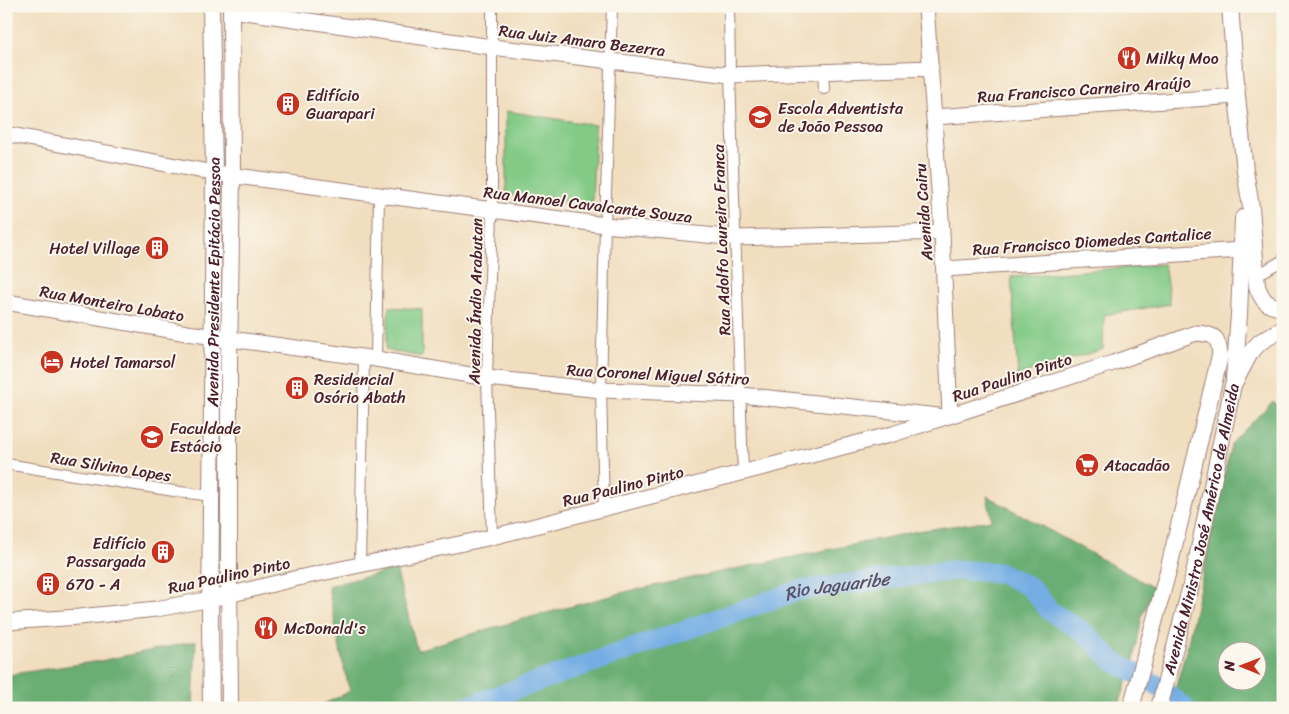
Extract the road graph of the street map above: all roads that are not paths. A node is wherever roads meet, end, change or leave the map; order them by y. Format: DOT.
graph roads {
  1 [pos="210,6"];
  2 [pos="492,6"];
  3 [pos="612,6"];
  4 [pos="730,6"];
  5 [pos="926,6"];
  6 [pos="1230,6"];
  7 [pos="231,8"];
  8 [pos="492,47"];
  9 [pos="610,61"];
  10 [pos="931,68"];
  11 [pos="823,72"];
  12 [pos="730,74"];
  13 [pos="824,89"];
  14 [pos="1237,96"];
  15 [pos="934,117"];
  16 [pos="6,134"];
  17 [pos="1245,171"];
  18 [pos="214,173"];
  19 [pos="232,174"];
  20 [pos="379,196"];
  21 [pos="492,211"];
  22 [pos="605,225"];
  23 [pos="942,232"];
  24 [pos="736,238"];
  25 [pos="1242,250"];
  26 [pos="1283,260"];
  27 [pos="944,269"];
  28 [pos="1256,276"];
  29 [pos="6,302"];
  30 [pos="1279,308"];
  31 [pos="1283,330"];
  32 [pos="221,337"];
  33 [pos="1220,356"];
  34 [pos="370,358"];
  35 [pos="487,378"];
  36 [pos="1233,385"];
  37 [pos="601,390"];
  38 [pos="741,395"];
  39 [pos="901,412"];
  40 [pos="950,415"];
  41 [pos="893,434"];
  42 [pos="6,464"];
  43 [pos="742,473"];
  44 [pos="212,496"];
  45 [pos="604,508"];
  46 [pos="492,537"];
  47 [pos="360,566"];
  48 [pos="230,594"];
  49 [pos="211,599"];
  50 [pos="6,622"];
  51 [pos="211,708"];
  52 [pos="230,708"];
  53 [pos="1131,708"];
  54 [pos="1159,708"];
  1 -- 7 [label="main road, Avenida Presidente Epitácio Pessoa"];
  1 -- 18 [label="main road, Avenida Presidente Epitácio Pessoa"];
  2 -- 8 [label="street, Avenida Índio Arabutan"];
  3 -- 9 [label="street"];
  4 -- 12 [label="street, Rua Adolfo Loureiro Franca"];
  5 -- 10 [label="main road, Avenida Cairu"];
  6 -- 14 [label="main road"];
  7 -- 8 [label="main road, Rua Juiz Amaro Bezerra"];
  7 -- 19 [label="main road, Avenida Presidente Epitácio Pessoa"];
  8 -- 9 [label="main road, Rua Juiz Amaro Bezerra"];
  8 -- 21 [label="street, Avenida Índio Arabutan"];
  9 -- 12 [label="main road, Rua Juiz Amaro Bezerra"];
  9 -- 22 [label="street"];
  10 -- 11 [label="main road, Rua Juiz Amaro Bezerra"];
  10 -- 15 [label="main road, Avenida Cairu"];
  11 -- 12 [label="main road, Rua Juiz Amaro Bezerra"];
  11 -- 13 [label="street"];
  12 -- 24 [label="street, Rua Adolfo Loureiro Franca"];
  14 -- 15 [label="main road, Rua Francisco Carneiro Araújo"];
  14 -- 17 [label="main road"];
  15 -- 23 [label="main road, Avenida Cairu"];
  16 -- 18 [label="main road, Rua Manoel Cavalcante Souza"];
  17 -- 25 [label="main road"];
  17 -- 28 [label="main road"];
  18 -- 19 [label="main road, Rua Manoel Cavalcante Souza"];
  18 -- 32 [label="main road, Avenida Presidente Epitácio Pessoa"];
  19 -- 20 [label="main road, Rua Manoel Cavalcante Souza"];
  19 -- 32 [label="main road, Avenida Presidente Epitácio Pessoa"];
  20 -- 21 [label="main road, Rua Manoel Cavalcante Souza"];
  20 -- 34 [label="street"];
  21 -- 22 [label="main road, Rua Manoel Cavalcante Souza"];
  21 -- 35 [label="street, Avenida Índio Arabutan"];
  22 -- 24 [label="main road, Rua Manoel Cavalcante Souza"];
  22 -- 37 [label="street"];
  23 -- 24 [label="main road, Rua Manoel Cavalcante Souza"];
  23 -- 27 [label="main road, Avenida Cairu"];
  24 -- 38 [label="street, Rua Adolfo Loureiro Franca"];
  25 -- 27 [label="main road, Rua Francisco Diomedes Cantalice"];
  25 -- 36 [label="main road"];
  26 -- 28 [label="street"];
  27 -- 40 [label="main road, Avenida Cairu"];
  28 -- 30 [label="main road"];
  29 -- 32 [label="main road, Rua Monteiro Lobato"];
  31 -- 36 [label="main road, Avenida Ministro José Américo de Almeida"];
  32 -- 34 [label="main road, Rua Monteiro Lobato"];
  32 -- 44 [label="main road, Avenida Presidente Epitácio Pessoa"];
  32 -- 48 [label="main road, Avenida Presidente Epitácio Pessoa"];
  33 -- 40 [label="main road, Rua Paulino Pinto"];
  33 -- 53 [label="main road, Avenida Ministro José Américo de Almeida"];
  34 -- 35 [label="main road, Rua Coronel Miguel Sátiro"];
  34 -- 47 [label="street"];
  35 -- 37 [label="main road, Rua Coronel Miguel Sátiro"];
  35 -- 46 [label="street, Avenida Índio Arabutan"];
  36 -- 54 [label="main road, Avenida Ministro José Américo de Almeida"];
  37 -- 38 [label="main road, Rua Coronel Miguel Sátiro"];
  37 -- 45 [label="street"];
  38 -- 39 [label="main road, Rua Coronel Miguel Sátiro"];
  38 -- 43 [label="street, Rua Adolfo Loureiro Franca"];
  39 -- 40 [label="main road, Rua Coronel Miguel Sátiro"];
  39 -- 41 [label="main road"];
  40 -- 41 [label="main road, Rua Paulino Pinto"];
  41 -- 43 [label="main road, Rua Paulino Pinto"];
  42 -- 44 [label="street, Rua Silvino Lopes"];
  43 -- 45 [label="main road, Rua Paulino Pinto"];
  44 -- 49 [label="main road, Avenida Presidente Epitácio Pessoa"];
  45 -- 46 [label="main road, Rua Paulino Pinto"];
  46 -- 47 [label="main road, Rua Paulino Pinto"];
  47 -- 48 [label="main road, Rua Paulino Pinto"];
  48 -- 49 [label="main road, Rua Paulino Pinto"];
  48 -- 52 [label="main road, Avenida Presidente Epitácio Pessoa"];
  49 -- 50 [label="main road, Rua Paulino Pinto"];
  49 -- 51 [label="main road, Avenida Presidente Epitácio Pessoa"];
}
